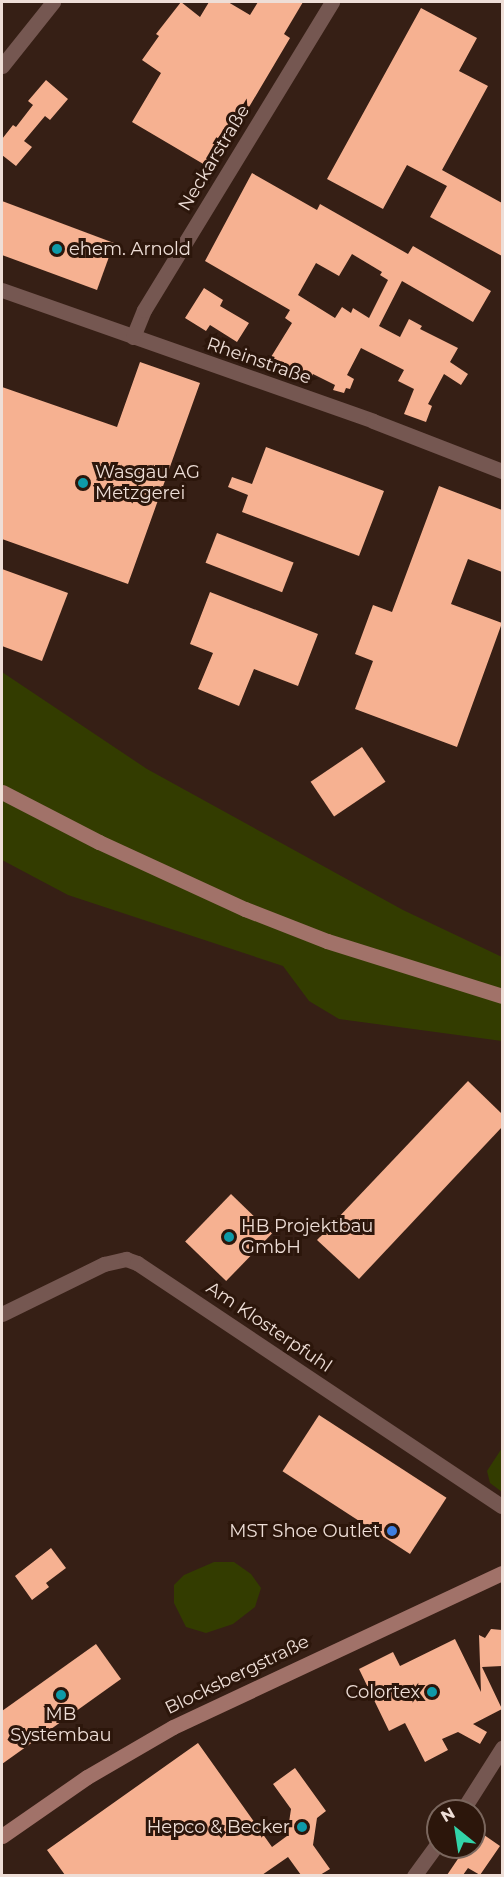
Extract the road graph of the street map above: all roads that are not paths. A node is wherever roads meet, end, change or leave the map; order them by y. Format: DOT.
graph roads {
  1 [pos="53,2"];
  2 [pos="332,2"];
  3 [pos="2,66"];
  4 [pos="2,290"];
  5 [pos="133,337"];
  6 [pos="502,471"];
  7 [pos="2,792"];
  8 [pos="502,996"];
  9 [pos="2,1314"];
  10 [pos="502,1506"];
  11 [pos="502,1573"];
  12 [pos="502,1748"];
  13 [pos="470,1799"];
  14 [pos="2,1836"];
  15 [pos="426,1859"];
  16 [pos="414,1875"];
  1 -- 3 [label="street"];
  2 -- 5 [label="street, Neckarstraße"];
  4 -- 5 [label="street, Rheinstraße"];
  5 -- 6 [label="street, Rheinstraße"];
  7 -- 8 [label="main road"];
  9 -- 10 [label="street, Am Klosterpfuhl"];
  11 -- 14 [label="main road, Blocksbergstraße"];
  12 -- 13 [label="street"];
  15 -- 16 [label="street"];
}
